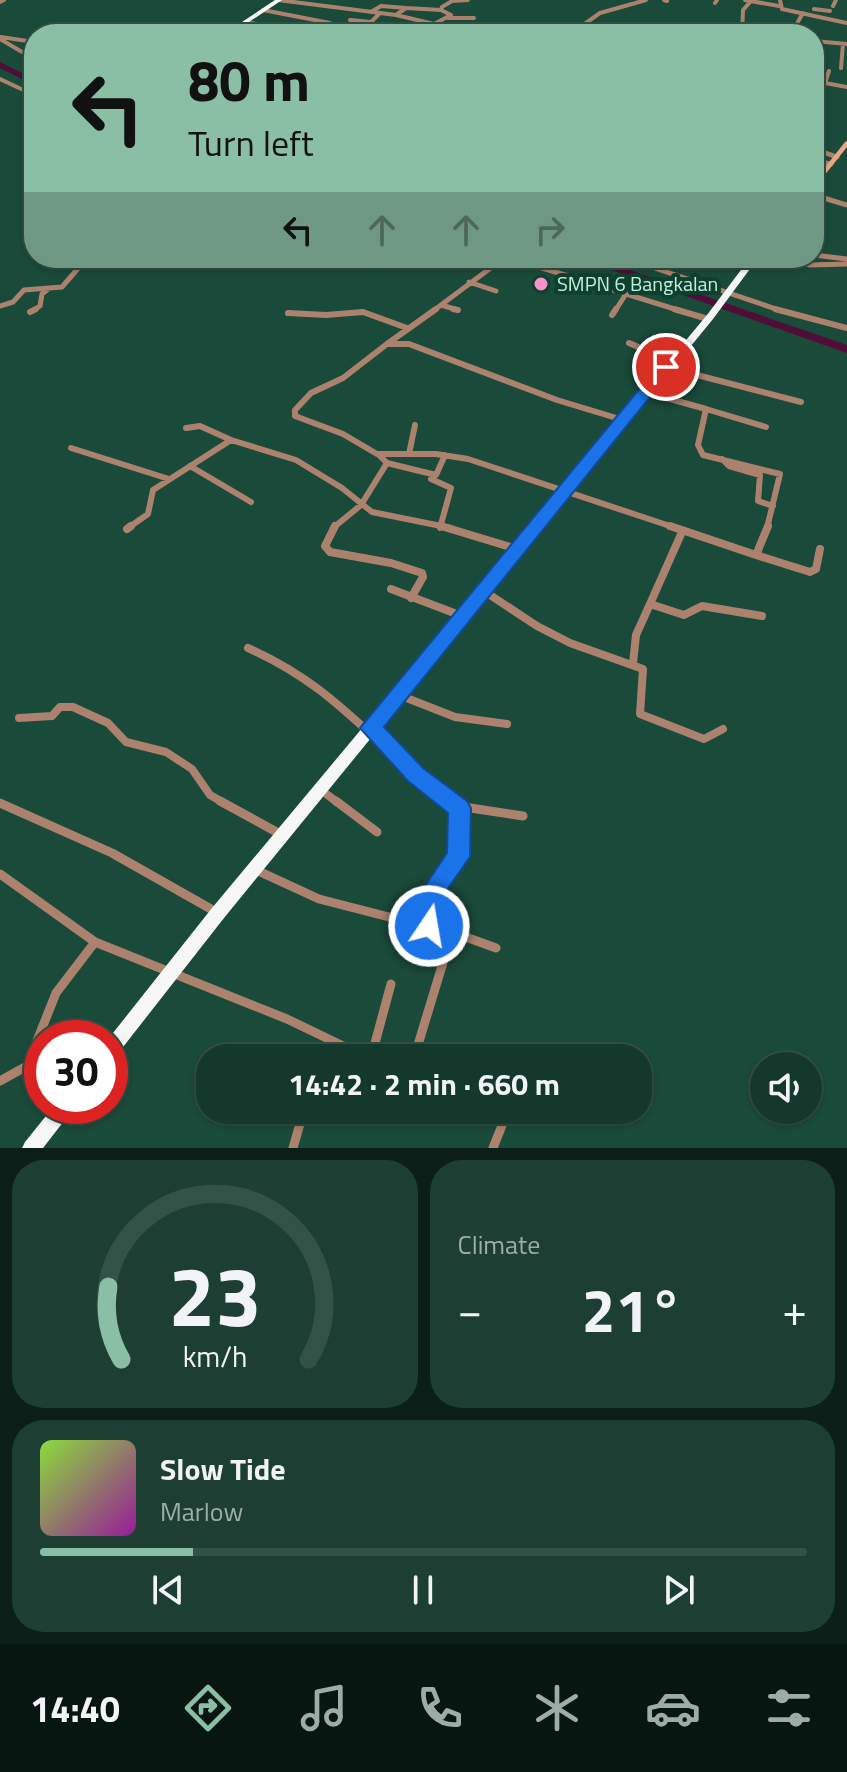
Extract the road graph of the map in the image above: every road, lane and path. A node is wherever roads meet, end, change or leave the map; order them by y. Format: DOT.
graph roads {
  1 [pos="278,0"];
  2 [pos="468,0"];
  3 [pos="646,0"];
  4 [pos="745,0"];
  5 [pos="836,0"];
  6 [pos="751,1"];
  7 [pos="780,3"];
  8 [pos="341,8"];
  9 [pos="406,8"];
  10 [pos="831,8"];
  11 [pos="814,9"];
  12 [pos="263,10"];
  13 [pos="441,10"];
  14 [pos="371,12"];
  15 [pos="380,13"];
  16 [pos="803,13"];
  17 [pos="396,15"];
  18 [pos="299,18"];
  19 [pos="448,18"];
  20 [pos="474,18"];
  21 [pos="825,19"];
  22 [pos="350,20"];
  23 [pos="245,22"];
  24 [pos="426,23"];
  25 [pos="847,23"];
  26 [pos="242,24"];
  27 [pos="256,24"];
  28 [pos="286,24"];
  29 [pos="324,24"];
  30 [pos="329,24"];
  31 [pos="585,24"];
  32 [pos="742,24"];
  33 [pos="797,24"];
  34 [pos="0,38"];
  35 [pos="24,41"];
  36 [pos="824,42"];
  37 [pos="845,44"];
  38 [pos="24,53"];
  39 [pos="841,68"];
  40 [pos="829,71"];
  41 [pos="0,79"];
  42 [pos="825,83"];
  43 [pos="847,87"];
  44 [pos="24,90"];
  45 [pos="847,143"];
  46 [pos="824,152"];
  47 [pos="837,157"];
  48 [pos="824,163"];
  49 [pos="831,164"];
  50 [pos="824,170"];
  51 [pos="824,198"];
  52 [pos="847,205"];
  53 [pos="824,258"];
  54 [pos="847,261"];
  55 [pos="824,263"];
  56 [pos="79,268"];
  57 [pos="491,268"];
  58 [pos="540,268"];
  59 [pos="654,268"];
  60 [pos="747,268"];
  61 [pos="469,282"];
  62 [pos="49,289"];
  63 [pos="496,291"];
  64 [pos="728,293"];
  65 [pos="626,294"];
  66 [pos="441,305"];
  67 [pos="0,306"];
  68 [pos="458,310"];
  69 [pos="30,312"];
  70 [pos="288,313"];
  71 [pos="612,315"];
  72 [pos="709,318"];
  73 [pos="407,328"];
  74 [pos="847,328"];
  75 [pos="629,343"];
  76 [pos="387,344"];
  77 [pos="668,364"];
  78 [pos="645,392"];
  79 [pos="801,402"];
  80 [pos="706,409"];
  81 [pos="623,420"];
  82 [pos="415,425"];
  83 [pos="766,427"];
  84 [pos="186,428"];
  85 [pos="231,440"];
  86 [pos="71,448"];
  87 [pos="377,454"];
  88 [pos="409,454"];
  89 [pos="445,455"];
  90 [pos="722,459"];
  91 [pos="387,463"];
  92 [pos="190,466"];
  93 [pos="169,479"];
  94 [pos="431,479"];
  95 [pos="564,493"];
  96 [pos="251,502"];
  97 [pos="361,505"];
  98 [pos="773,506"];
  99 [pos="440,528"];
  100 [pos="127,529"];
  101 [pos="682,532"];
  102 [pos="517,549"];
  103 [pos="820,549"];
  104 [pos="756,555"];
  105 [pos="391,589"];
  106 [pos="484,591"];
  107 [pos="411,598"];
  108 [pos="650,604"];
  109 [pos="462,616"];
  110 [pos="762,616"];
  111 [pos="248,648"];
  112 [pos="633,663"];
  113 [pos="399,695"];
  114 [pos="19,718"];
  115 [pos="507,724"];
  116 [pos="371,728"];
  117 [pos="723,729"];
  118 [pos="320,789"];
  119 [pos="0,803"];
  120 [pos="457,806"];
  121 [pos="523,816"];
  122 [pos="377,832"];
  123 [pos="282,835"];
  124 [pos="254,869"];
  125 [pos="0,874"];
  126 [pos="218,913"];
  127 [pos="429,926"];
  128 [pos="452,933"];
  129 [pos="95,942"];
  130 [pos="496,948"];
  131 [pos="172,973"];
  132 [pos="391,984"];
  133 [pos="45,1020"];
  134 [pos="128,1028"];
  135 [pos="334,1042"];
  136 [pos="338,1044"];
  137 [pos="374,1044"];
  138 [pos="418,1044"];
  139 [pos="24,1068"];
  140 [pos="0,1081"];
  141 [pos="50,1124"];
  142 [pos="300,1124"];
  143 [pos="503,1124"];
  144 [pos="31,1148"];
  145 [pos="293,1148"];
  146 [pos="493,1148"];
  1 -- 8 [label="street"];
  1 -- 12 [label="highway"];
  2 -- 13 [label="street"];
  3 -- 31 [label="street"];
  4 -- 6 [label="street"];
  5 -- 10 [label="street"];
  6 -- 7 [label="street"];
  6 -- 32 [label="street"];
  7 -- 16 [label="street"];
  8 -- 14 [label="street"];
  8 -- 30 [label="street"];
  9 -- 13 [label="street"];
  9 -- 14 [label="street"];
  9 -- 17 [label="street"];
  10 -- 11 [label="street"];
  10 -- 21 [label="street"];
  12 -- 18 [label="street"];
  12 -- 23 [label="highway"];
  13 -- 19 [label="street"];
  14 -- 15 [label="street"];
  15 -- 17 [label="street"];
  15 -- 22 [label="street"];
  16 -- 21 [label="street"];
  16 -- 33 [label="street"];
  17 -- 24 [label="street"];
  18 -- 28 [label="street"];
  18 -- 29 [label="street"];
  19 -- 20 [label="street"];
  19 -- 24 [label="street"];
  21 -- 25 [label="street"];
  23 -- 26 [label="highway"];
  23 -- 27 [label="street"];
  34 -- 35 [label="street"];
  34 -- 38 [label="street"];
  36 -- 37 [label="street"];
  37 -- 39 [label="street"];
  40 -- 42 [label="street"];
  41 -- 44 [label="street"];
  42 -- 43 [label="street"];
  45 -- 47 [label="main road"];
  46 -- 47 [label="street"];
  47 -- 49 [label="main road"];
  48 -- 49 [label="street"];
  49 -- 50 [label="main road"];
  51 -- 52 [label="street"];
  53 -- 54 [label="street"];
  54 -- 55 [label="street"];
  56 -- 62 [label="street"];
  57 -- 61 [label="street"];
  58 -- 65 [label="street"];
  59 -- 64 [label="street"];
  60 -- 64 [label="highway"];
  61 -- 63 [label="street"];
  61 -- 66 [label="street"];
  62 -- 67 [label="street"];
  62 -- 69 [label="street"];
  64 -- 72 [label="highway"];
  64 -- 74 [label="street"];
  65 -- 71 [label="street"];
  65 -- 72 [label="street"];
  66 -- 68 [label="street"];
  66 -- 73 [label="street"];
  70 -- 73 [label="street"];
  72 -- 77 [label="highway"];
  73 -- 76 [label="street"];
  75 -- 77 [label="street"];
  76 -- 81 [label="street"];
  76 -- 87 [label="street"];
  77 -- 78 [label="highway"];
  77 -- 79 [label="street"];
  78 -- 80 [label="street"];
  78 -- 81 [label="highway"];
  80 -- 83 [label="street"];
  80 -- 90 [label="street"];
  81 -- 95 [label="highway"];
  82 -- 88 [label="street"];
  84 -- 85 [label="street"];
  85 -- 92 [label="street"];
  85 -- 97 [label="street"];
  86 -- 93 [label="street"];
  87 -- 88 [label="street"];
  87 -- 91 [label="street"];
  88 -- 89 [label="street"];
  89 -- 91 [label="street"];
  89 -- 95 [label="street"];
  90 -- 98 [label="street"];
  90 -- 98 [label="street"];
  91 -- 97 [label="street"];
  92 -- 93 [label="street"];
  92 -- 96 [label="street"];
  93 -- 100 [label="street"];
  94 -- 99 [label="street"];
  95 -- 101 [label="street"];
  95 -- 102 [label="highway"];
  97 -- 99 [label="street"];
  97 -- 107 [label="street"];
  98 -- 104 [label="street"];
  99 -- 102 [label="street"];
  101 -- 104 [label="street"];
  101 -- 108 [label="street"];
  102 -- 106 [label="highway"];
  103 -- 104 [label="street"];
  105 -- 107 [label="street"];
  106 -- 109 [label="highway"];
  106 -- 112 [label="street"];
  107 -- 109 [label="street"];
  108 -- 110 [label="street"];
  108 -- 112 [label="street"];
  109 -- 113 [label="highway"];
  111 -- 116 [label="street"];
  112 -- 117 [label="street"];
  113 -- 115 [label="street"];
  113 -- 116 [label="highway"];
  114 -- 123 [label="street"];
  116 -- 118 [label="highway"];
  116 -- 120 [label="street"];
  118 -- 122 [label="street"];
  118 -- 123 [label="highway"];
  119 -- 126 [label="street"];
  120 -- 121 [label="street"];
  120 -- 127 [label="street"];
  123 -- 124 [label="highway"];
  124 -- 126 [label="highway"];
  124 -- 127 [label="street"];
  125 -- 129 [label="street"];
  126 -- 131 [label="highway"];
  127 -- 128 [label="street"];
  128 -- 130 [label="street"];
  128 -- 138 [label="street"];
  129 -- 131 [label="street"];
  129 -- 133 [label="street"];
  131 -- 134 [label="highway"];
  131 -- 135 [label="street"];
  132 -- 137 [label="street"];
  135 -- 136 [label="street"];
  139 -- 140 [label="street"];
  141 -- 144 [label="highway"];
  142 -- 145 [label="street"];
  143 -- 146 [label="street"];
}
